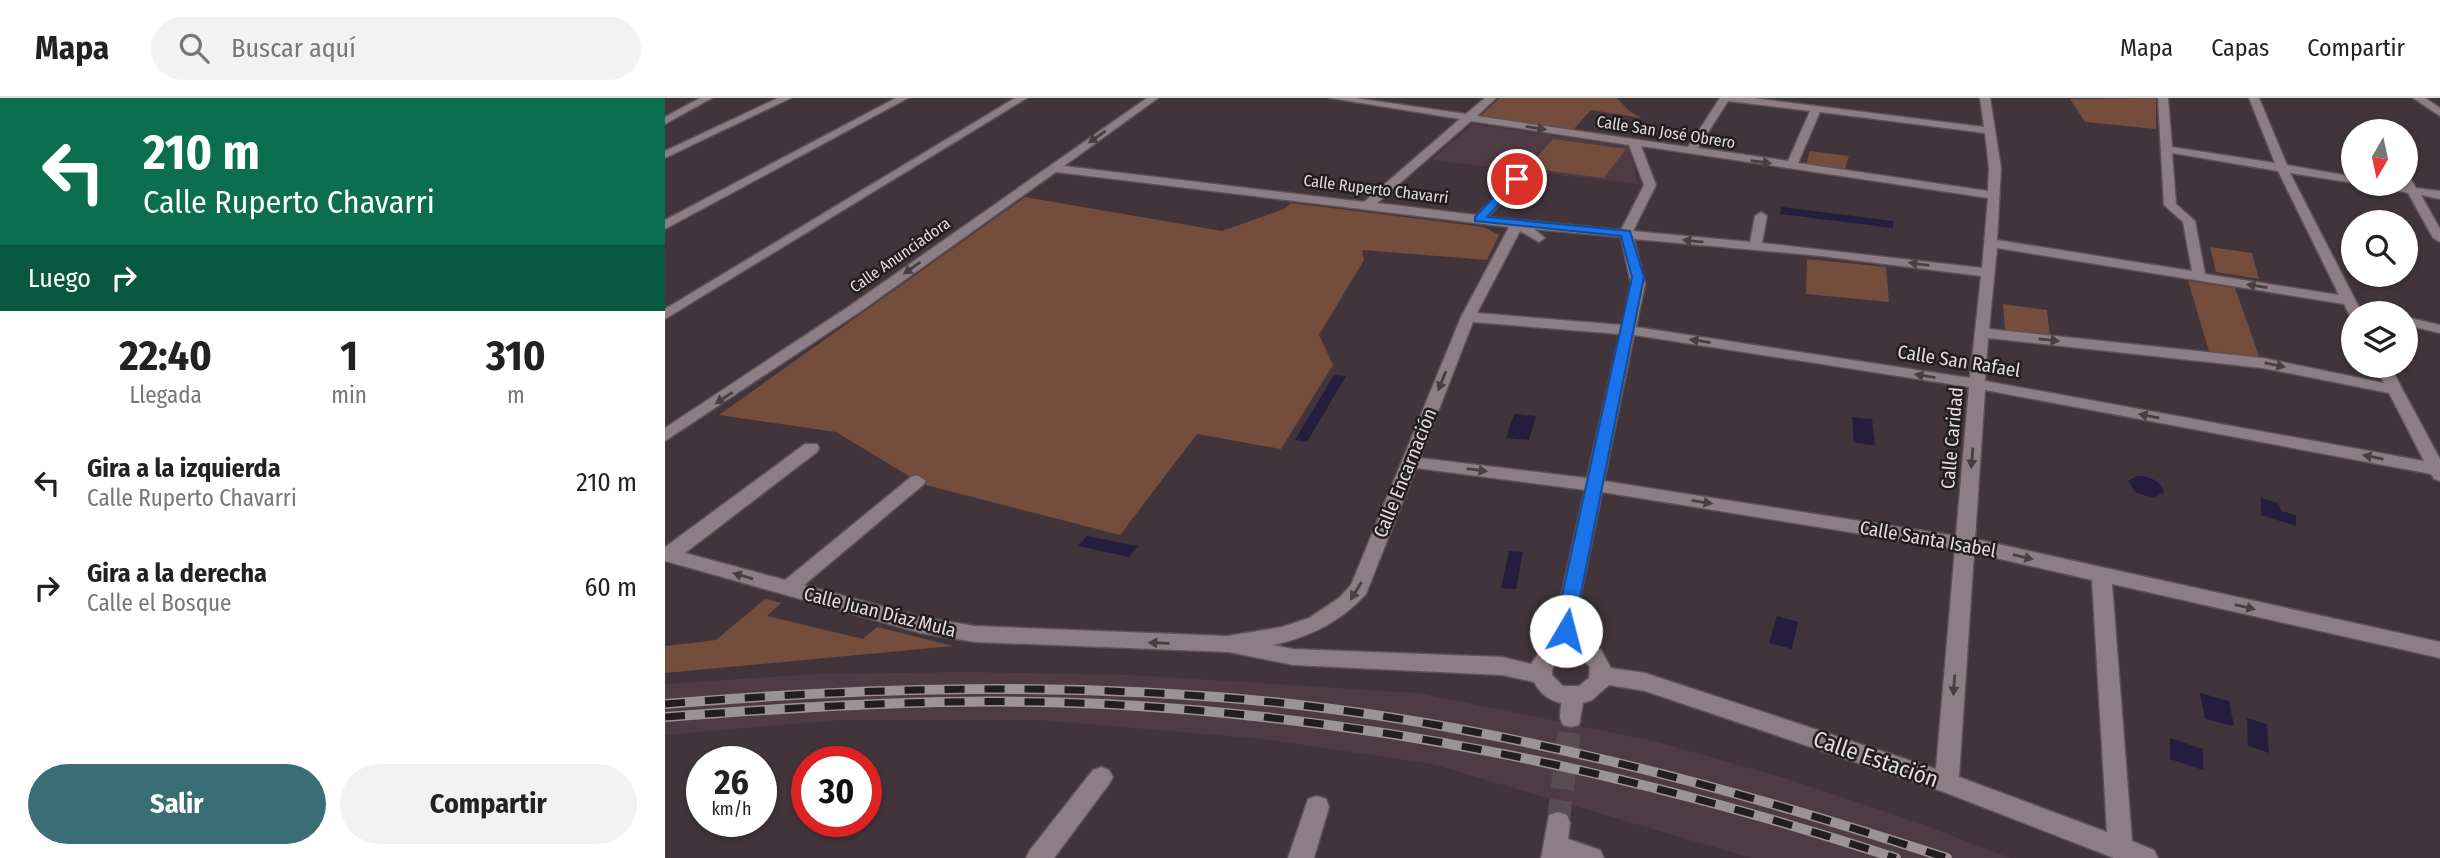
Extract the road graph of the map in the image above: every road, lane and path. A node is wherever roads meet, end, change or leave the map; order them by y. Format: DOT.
graph roads {
  1 [pos="690,98"];
  2 [pos="707,98"];
  3 [pos="786,98"];
  4 [pos="903,98"];
  5 [pos="1022,98"];
  6 [pos="1153,98"];
  7 [pos="1335,98"];
  8 [pos="1491,98"];
  9 [pos="1728,98"];
  10 [pos="1836,98"];
  11 [pos="1986,98"];
  12 [pos="2164,98"];
  13 [pos="2254,98"];
  14 [pos="2419,98"];
  15 [pos="665,108"];
  16 [pos="1816,109"];
  17 [pos="1832,111"];
  18 [pos="2440,113"];
  19 [pos="1469,118"];
  20 [pos="665,121"];
  21 [pos="1991,131"];
  22 [pos="1634,143"];
  23 [pos="2167,149"];
  24 [pos="1690,152"];
  25 [pos="665,155"];
  26 [pos="1054,167"];
  27 [pos="1791,167"];
  28 [pos="2283,168"];
  29 [pos="2341,178"];
  30 [pos="1517,179"];
  31 [pos="2419,189"];
  32 [pos="1993,195"];
  33 [pos="2440,195"];
  34 [pos="2415,196"];
  35 [pos="1368,205"];
  36 [pos="1761,216"];
  37 [pos="1479,219"];
  38 [pos="1517,224"];
  39 [pos="665,225"];
  40 [pos="1626,233"];
  41 [pos="1539,238"];
  42 [pos="2439,238"];
  43 [pos="1991,243"];
  44 [pos="1755,247"];
  45 [pos="1987,273"];
  46 [pos="2199,276"];
  47 [pos="2349,301"];
  48 [pos="2341,306"];
  49 [pos="665,315"];
  50 [pos="1468,317"];
  51 [pos="2418,324"];
  52 [pos="2440,329"];
  53 [pos="1627,330"];
  54 [pos="1981,333"];
  55 [pos="2390,378"];
  56 [pos="1978,384"];
  57 [pos="2396,390"];
  58 [pos="665,436"];
  59 [pos="811,448"];
  60 [pos="1409,461"];
  61 [pos="2439,472"];
  62 [pos="916,481"];
  63 [pos="1595,485"];
  64 [pos="1965,544"];
  65 [pos="667,554"];
  66 [pos="2102,576"];
  67 [pos="787,589"];
  68 [pos="1227,644"];
  69 [pos="1575,648"];
  70 [pos="2440,650"];
  71 [pos="1540,675"];
  72 [pos="1601,676"];
  73 [pos="1101,777"];
  74 [pos="1947,783"];
  75 [pos="1317,807"];
  76 [pos="1555,842"];
  77 [pos="2120,848"];
  78 [pos="1039,858"];
  79 [pos="1301,858"];
  80 [pos="1591,858"];
  81 [pos="2145,858"];
  1 -- 15 [label="street"];
  2 -- 20 [label="street"];
  3 -- 25 [label="street"];
  4 -- 39 [label="street"];
  5 -- 49 [label="street"];
  6 -- 26 [label="street, Calle Anunciadora, one-way"];
  7 -- 19 [label="street, Calle San José Obrero"];
  8 -- 19 [label="street"];
  9 -- 16 [label="street"];
  9 -- 24 [label="street"];
  10 -- 17 [label="street"];
  11 -- 21 [label="street, Calle Caridad"];
  12 -- 23 [label="street"];
  13 -- 28 [label="street"];
  14 -- 18 [label="street"];
  16 -- 17 [label="street"];
  16 -- 27 [label="street"];
  17 -- 21 [label="street"];
  19 -- 22 [label="street, Calle San José Obrero, one-way"];
  19 -- 35 [label="street"];
  21 -- 32 [label="street, Calle Caridad"];
  22 -- 24 [label="street, Calle San José Obrero"];
  22 -- 40 [label="street"];
  23 -- 28 [label="street"];
  23 -- 46 [label="street"];
  24 -- 27 [label="street, Calle San José Obrero, one-way"];
  26 -- 35 [label="street, Calle Ruperto Chavarri"];
  26 -- 58 [label="street, Calle Anunciadora, one-way"];
  27 -- 32 [label="street, Calle San José Obrero"];
  28 -- 29 [label="street"];
  28 -- 47 [label="street"];
  30 -- 37 [label="street"];
  31 -- 33 [label="street"];
  32 -- 43 [label="street, Calle Caridad"];
  34 -- 42 [label="street"];
  35 -- 37 [label="street, Calle Ruperto Chavarri"];
  36 -- 44 [label="street"];
  37 -- 38 [label="street, Calle Ruperto Chavarri"];
  38 -- 40 [label="street, Calle Ruperto Chavarri"];
  38 -- 41 [label="street"];
  38 -- 50 [label="street, Calle Encarnación"];
  44 -- 40 [label="street, Calle Ruperto Chavarri, one-way"];
  40 -- 53 [label="street"];
  43 -- 45 [label="street, Calle Caridad"];
  43 -- 46 [label="street"];
  45 -- 44 [label="street, Calle Ruperto Chavarri, one-way"];
  45 -- 54 [label="street, Calle Caridad"];
  48 -- 46 [label="street, one-way"];
  50 -- 53 [label="street, Calle San Rafael"];
  50 -- 60 [label="street, Calle Encarnación, one-way"];
  51 -- 52 [label="street"];
  56 -- 53 [label="street, Calle San Rafael, one-way"];
  53 -- 63 [label="street"];
  54 -- 56 [label="street, Calle Caridad"];
  54 -- 57 [label="street, one-way"];
  55 -- 57 [label="street"];
  61 -- 56 [label="street, Calle San Rafael, one-way"];
  56 -- 64 [label="street, Calle Caridad, one-way"];
  57 -- 61 [label="street"];
  59 -- 65 [label="street"];
  60 -- 63 [label="street, Calle Santa Isabel, one-way"];
  60 -- 68 [label="street, Calle Encarnación, one-way"];
  62 -- 67 [label="street"];
  63 -- 64 [label="street, Calle Santa Isabel, one-way"];
  63 -- 69 [label="street"];
  64 -- 66 [label="street, Calle Santa Isabel, one-way"];
  64 -- 74 [label="street, Calle Caridad, one-way"];
  67 -- 65 [label="street, Calle Juan Díaz Mula, one-way"];
  66 -- 70 [label="street, Calle Santa Isabel, one-way"];
  66 -- 77 [label="street"];
  68 -- 67 [label="street, Calle Juan Díaz Mula, one-way"];
  68 -- 71 [label="street"];
  69 -- 71 [label="street"];
  69 -- 72 [label="street"];
  71 -- 72 [label="street"];
  72 -- 74 [label="street, Calle Estación"];
  73 -- 78 [label="street"];
  74 -- 77 [label="street, Calle Estación"];
  75 -- 79 [label="street"];
  76 -- 80 [label="street"];
  77 -- 81 [label="street, Calle Estación"];
}
